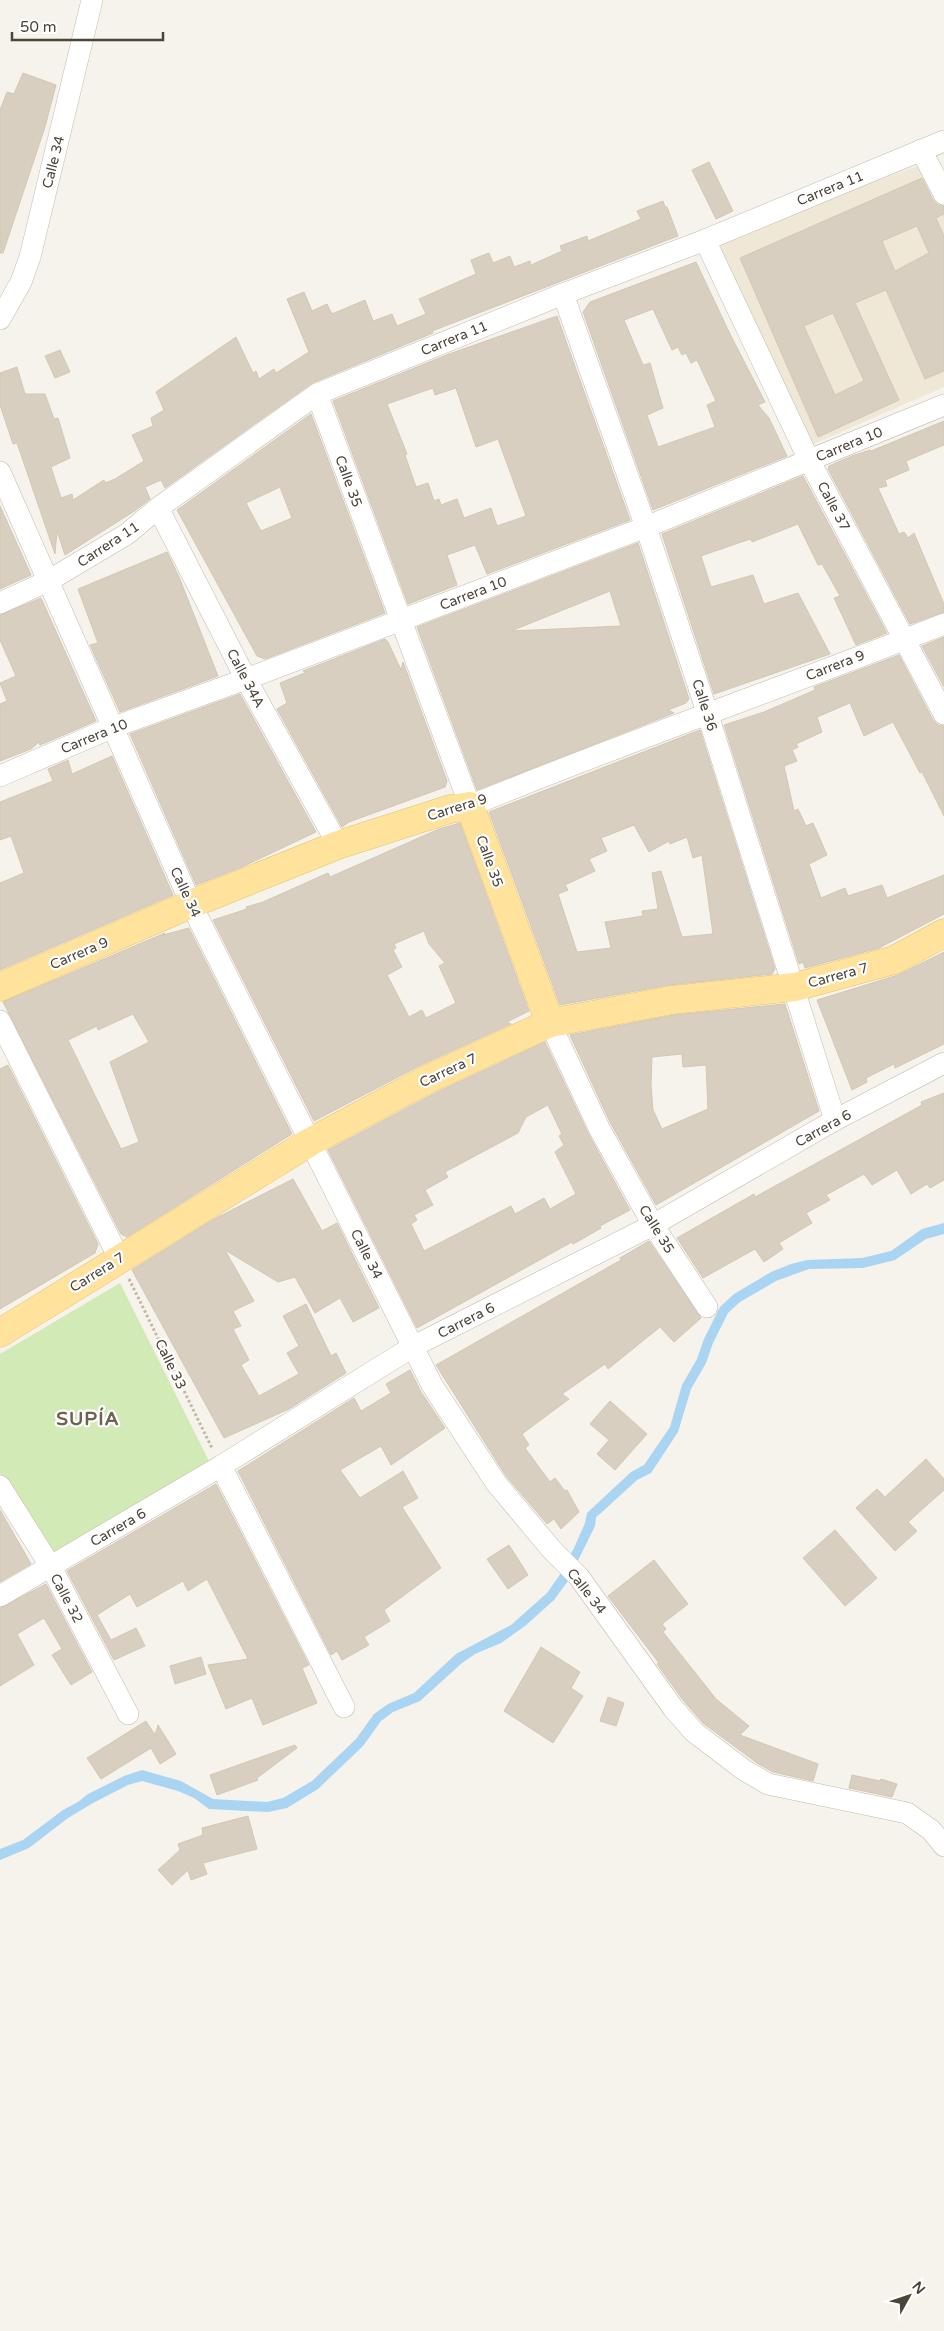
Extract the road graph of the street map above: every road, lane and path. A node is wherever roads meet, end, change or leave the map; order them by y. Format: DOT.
graph roads {
  1 [pos="92,0"];
  2 [pos="944,141"];
  3 [pos="921,150"];
  4 [pos="944,194"];
  5 [pos="705,240"];
  6 [pos="563,294"];
  7 [pos="0,319"];
  8 [pos="317,394"];
  9 [pos="944,405"];
  10 [pos="809,460"];
  11 [pos="0,472"];
  12 [pos="158,508"];
  13 [pos="646,527"];
  14 [pos="48,581"];
  15 [pos="0,603"];
  16 [pos="400,620"];
  17 [pos="944,624"];
  18 [pos="905,640"];
  19 [pos="246,679"];
  20 [pos="944,714"];
  21 [pos="708,715"];
  22 [pos="112,728"];
  23 [pos="0,776"];
  24 [pos="470,806"];
  25 [pos="338,845"];
  26 [pos="191,904"];
  27 [pos="944,933"];
  28 [pos="0,987"];
  29 [pos="794,987"];
  30 [pos="0,1021"];
  31 [pos="550,1023"];
  32 [pos="7,1052"];
  33 [pos="944,1063"];
  34 [pos="835,1120"];
  35 [pos="310,1142"];
  36 [pos="653,1225"];
  37 [pos="118,1258"];
  38 [pos="707,1307"];
  39 [pos="0,1333"];
  40 [pos="414,1346"];
  41 [pos="221,1466"];
  42 [pos="0,1486"];
  43 [pos="51,1567"];
  44 [pos="0,1596"];
  45 [pos="344,1707"];
  46 [pos="128,1714"];
  47 [pos="944,1846"];
  1 -- 7 [label="street, Calle 34"];
  2 -- 3 [label="street, Carrera 11"];
  3 -- 4 [label="street"];
  3 -- 5 [label="street, Carrera 11"];
  5 -- 6 [label="street, Carrera 11"];
  5 -- 10 [label="street, Calle 37"];
  6 -- 8 [label="street, Carrera 11"];
  6 -- 13 [label="street, Calle 36"];
  8 -- 12 [label="street, Carrera 11"];
  8 -- 16 [label="street, Calle 35"];
  9 -- 10 [label="street, Carrera 10"];
  10 -- 13 [label="street, Carrera 10"];
  10 -- 18 [label="street, Calle 37"];
  11 -- 14 [label="street, Calle 34"];
  12 -- 14 [label="street, Carrera 11"];
  12 -- 19 [label="street, Calle 34A"];
  13 -- 16 [label="street, Carrera 10"];
  13 -- 21 [label="street, Calle 36"];
  14 -- 15 [label="street, Carrera 11"];
  14 -- 22 [label="street, Calle 34"];
  16 -- 19 [label="street, Carrera 10"];
  16 -- 24 [label="street, Calle 35"];
  17 -- 18 [label="street, Carrera 9"];
  18 -- 20 [label="street, Calle 37"];
  18 -- 21 [label="street, Carrera 9"];
  19 -- 22 [label="street, Carrera 10"];
  19 -- 25 [label="street, Calle 34A"];
  21 -- 24 [label="street, Carrera 9"];
  21 -- 29 [label="street, Calle 36"];
  22 -- 23 [label="street, Carrera 10"];
  22 -- 26 [label="street, Calle 34"];
  24 -- 25 [label="main road, Carrera 9"];
  24 -- 31 [label="main road, Calle 35"];
  25 -- 26 [label="main road, Carrera 9"];
  26 -- 28 [label="main road, Carrera 9"];
  26 -- 35 [label="street, Calle 34"];
  27 -- 29 [label="main road, Carrera 7"];
  29 -- 31 [label="main road, Carrera 7"];
  29 -- 34 [label="street, Calle 36"];
  30 -- 32 [label="street"];
  31 -- 35 [label="main road, Carrera 7"];
  31 -- 36 [label="street, Calle 35"];
  32 -- 37 [label="street"];
  33 -- 34 [label="street, Carrera 6"];
  34 -- 36 [label="street, Carrera 6"];
  35 -- 37 [label="main road, Carrera 7"];
  35 -- 40 [label="street, Calle 34"];
  36 -- 38 [label="street, Calle 35"];
  36 -- 40 [label="street, Carrera 6"];
  37 -- 39 [label="main road, Carrera 7"];
  37 -- 41 [label="path, Calle 33"];
  40 -- 41 [label="street, Carrera 6"];
  40 -- 47 [label="street, Calle 34"];
  41 -- 43 [label="street, Carrera 6"];
  41 -- 45 [label="street"];
  42 -- 43 [label="street, Calle 32"];
  43 -- 44 [label="street, Carrera 6"];
  43 -- 46 [label="street, Calle 32"];
}
